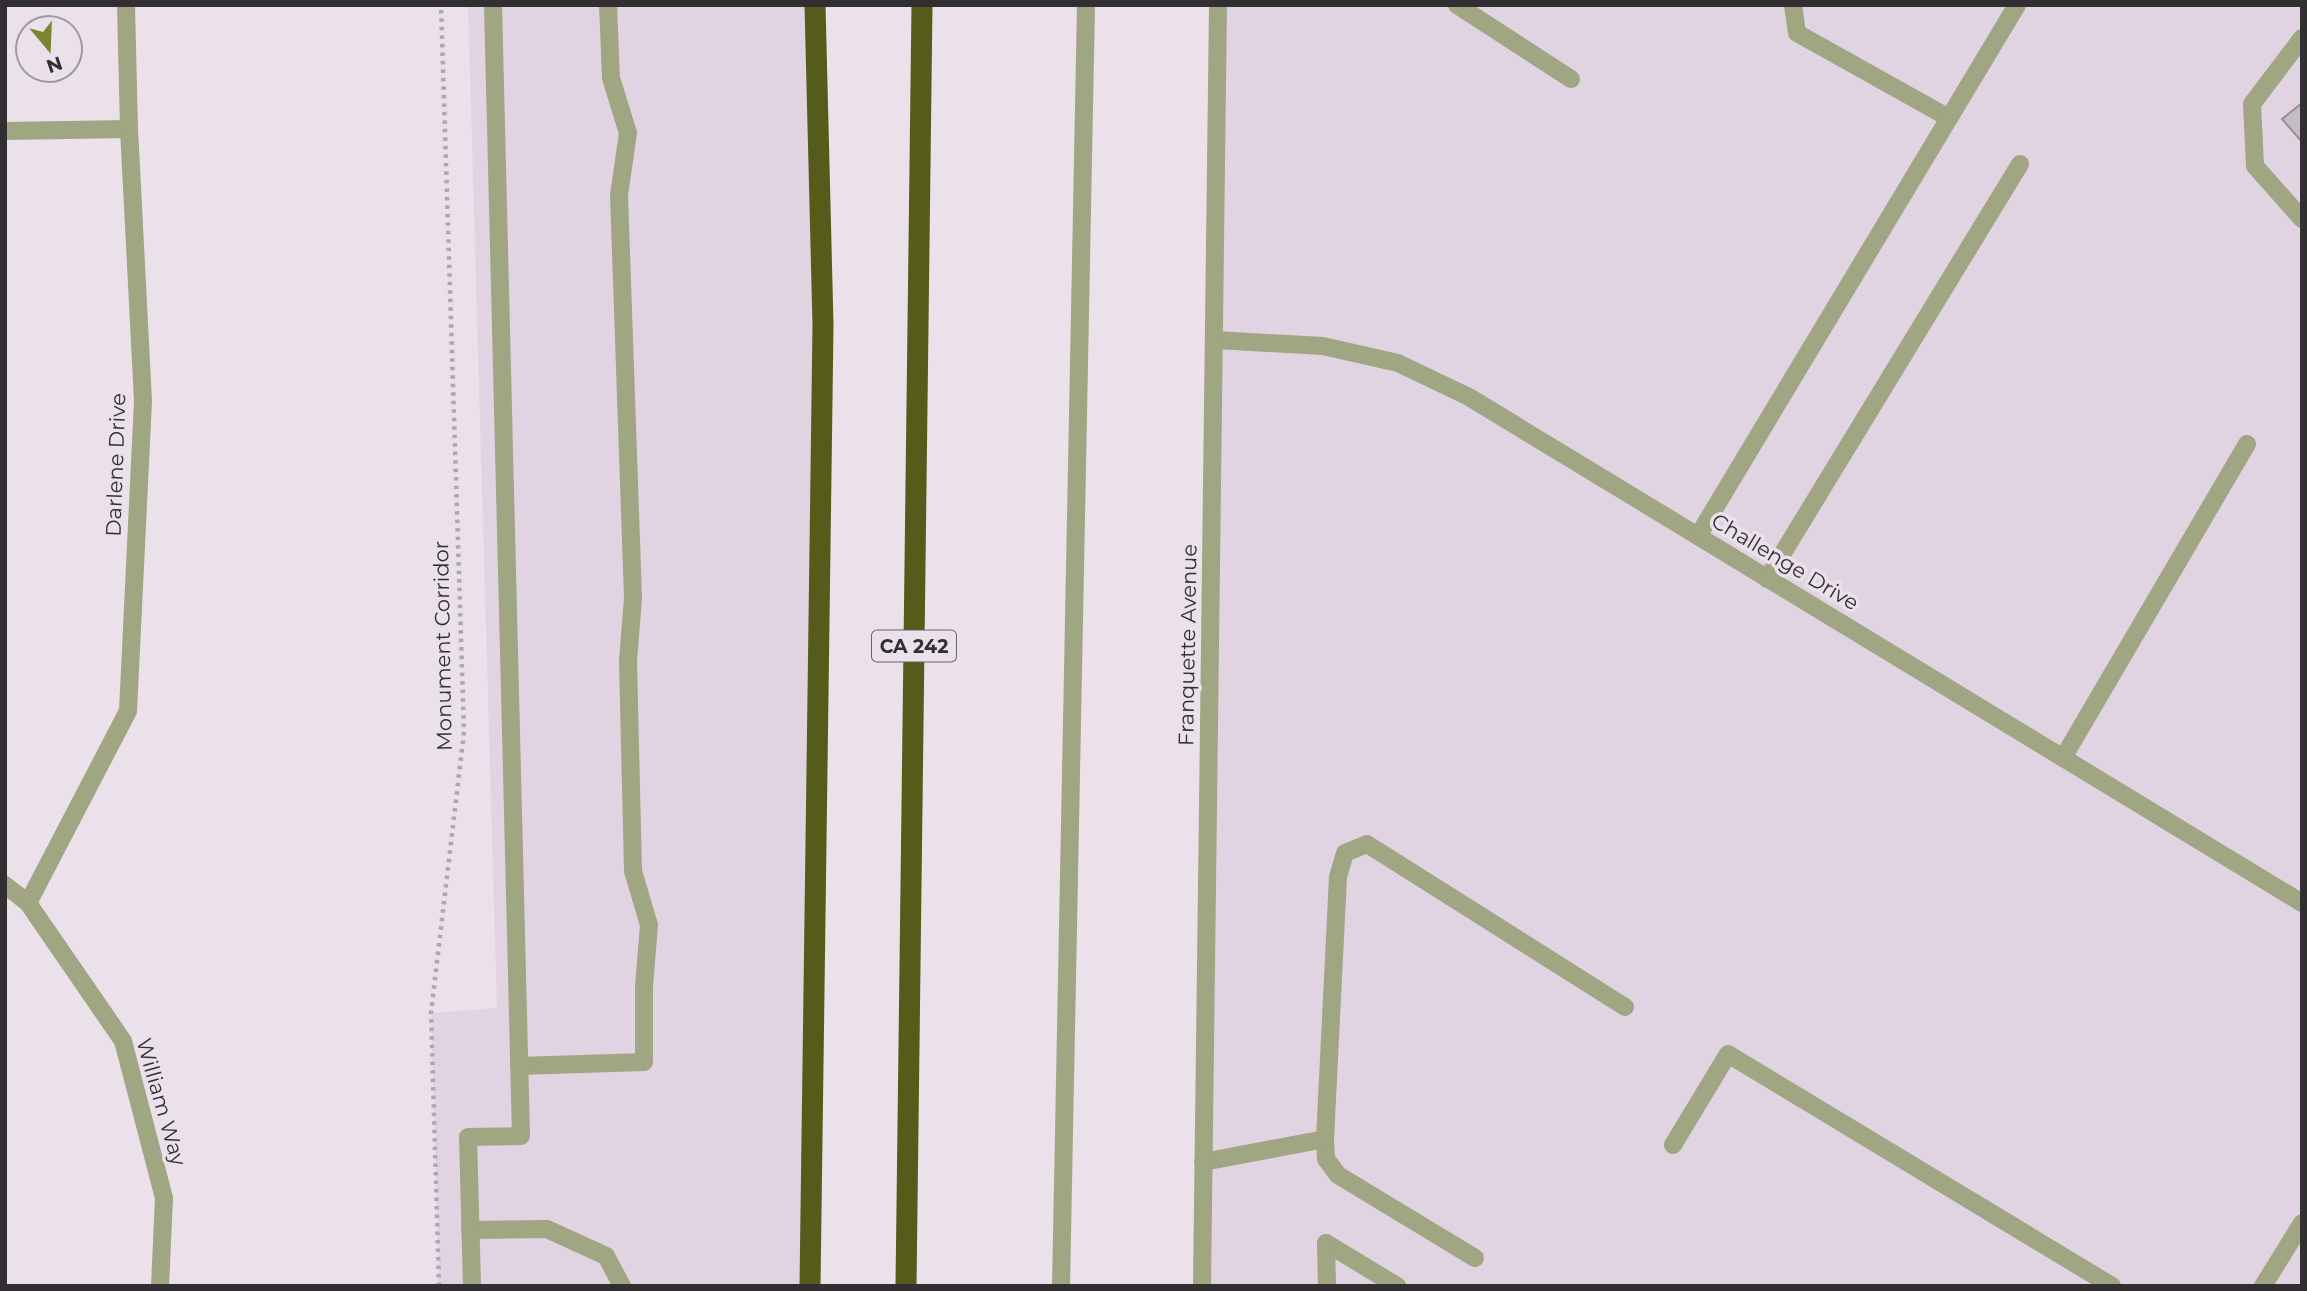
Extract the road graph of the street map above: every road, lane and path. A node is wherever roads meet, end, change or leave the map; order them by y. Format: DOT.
graph roads {
  1 [pos="126,5"];
  2 [pos="441,5"];
  3 [pos="493,5"];
  4 [pos="608,5"];
  5 [pos="815,5"];
  6 [pos="922,5"];
  7 [pos="1086,5"];
  8 [pos="1219,5"];
  9 [pos="1457,5"];
  10 [pos="1793,5"];
  11 [pos="2017,5"];
  12 [pos="2302,38"];
  13 [pos="1571,79"];
  14 [pos="1949,118"];
  15 [pos="129,129"];
  16 [pos="5,131"];
  17 [pos="2020,164"];
  18 [pos="2302,219"];
  19 [pos="1216,340"];
  20 [pos="2247,444"];
  21 [pos="1698,536"];
  22 [pos="1767,579"];
  23 [pos="2063,758"];
  24 [pos="5,885"];
  25 [pos="28,903"];
  26 [pos="2302,903"];
  27 [pos="1625,1007"];
  28 [pos="519,1066"];
  29 [pos="1325,1139"];
  30 [pos="1673,1145"];
  31 [pos="1203,1161"];
  32 [pos="2302,1223"];
  33 [pos="470,1230"];
  34 [pos="1475,1258"];
  35 [pos="160,1286"];
  36 [pos="439,1286"];
  37 [pos="472,1286"];
  38 [pos="622,1286"];
  39 [pos="810,1286"];
  40 [pos="906,1286"];
  41 [pos="1061,1286"];
  42 [pos="1202,1286"];
  43 [pos="1327,1286"];
  44 [pos="1397,1286"];
  45 [pos="2112,1286"];
  46 [pos="2263,1286"];
  1 -- 15 [label="street, Darlene Drive"];
  2 -- 36 [label="path, Monument Corridor"];
  3 -- 28 [label="street"];
  4 -- 28 [label="street"];
  5 -- 39 [label="highway"];
  6 -- 40 [label="highway, CA 242"];
  7 -- 41 [label="street"];
  8 -- 19 [label="street, Franquette Avenue"];
  9 -- 13 [label="street"];
  10 -- 14 [label="street"];
  11 -- 14 [label="street"];
  12 -- 18 [label="street"];
  14 -- 21 [label="street"];
  15 -- 16 [label="street"];
  15 -- 25 [label="street, Darlene Drive"];
  17 -- 22 [label="street"];
  19 -- 21 [label="street, Challenge Drive"];
  19 -- 31 [label="street, Franquette Avenue"];
  20 -- 23 [label="street"];
  21 -- 22 [label="street, Challenge Drive"];
  22 -- 23 [label="street, Challenge Drive"];
  23 -- 26 [label="street, Challenge Drive"];
  24 -- 25 [label="street, William Way"];
  25 -- 35 [label="street, William Way"];
  27 -- 29 [label="street"];
  28 -- 33 [label="street"];
  29 -- 31 [label="street"];
  29 -- 34 [label="street"];
  30 -- 45 [label="street"];
  31 -- 42 [label="street, Franquette Avenue"];
  32 -- 46 [label="street"];
  33 -- 37 [label="street"];
  33 -- 38 [label="street"];
  43 -- 44 [label="street"];
}
